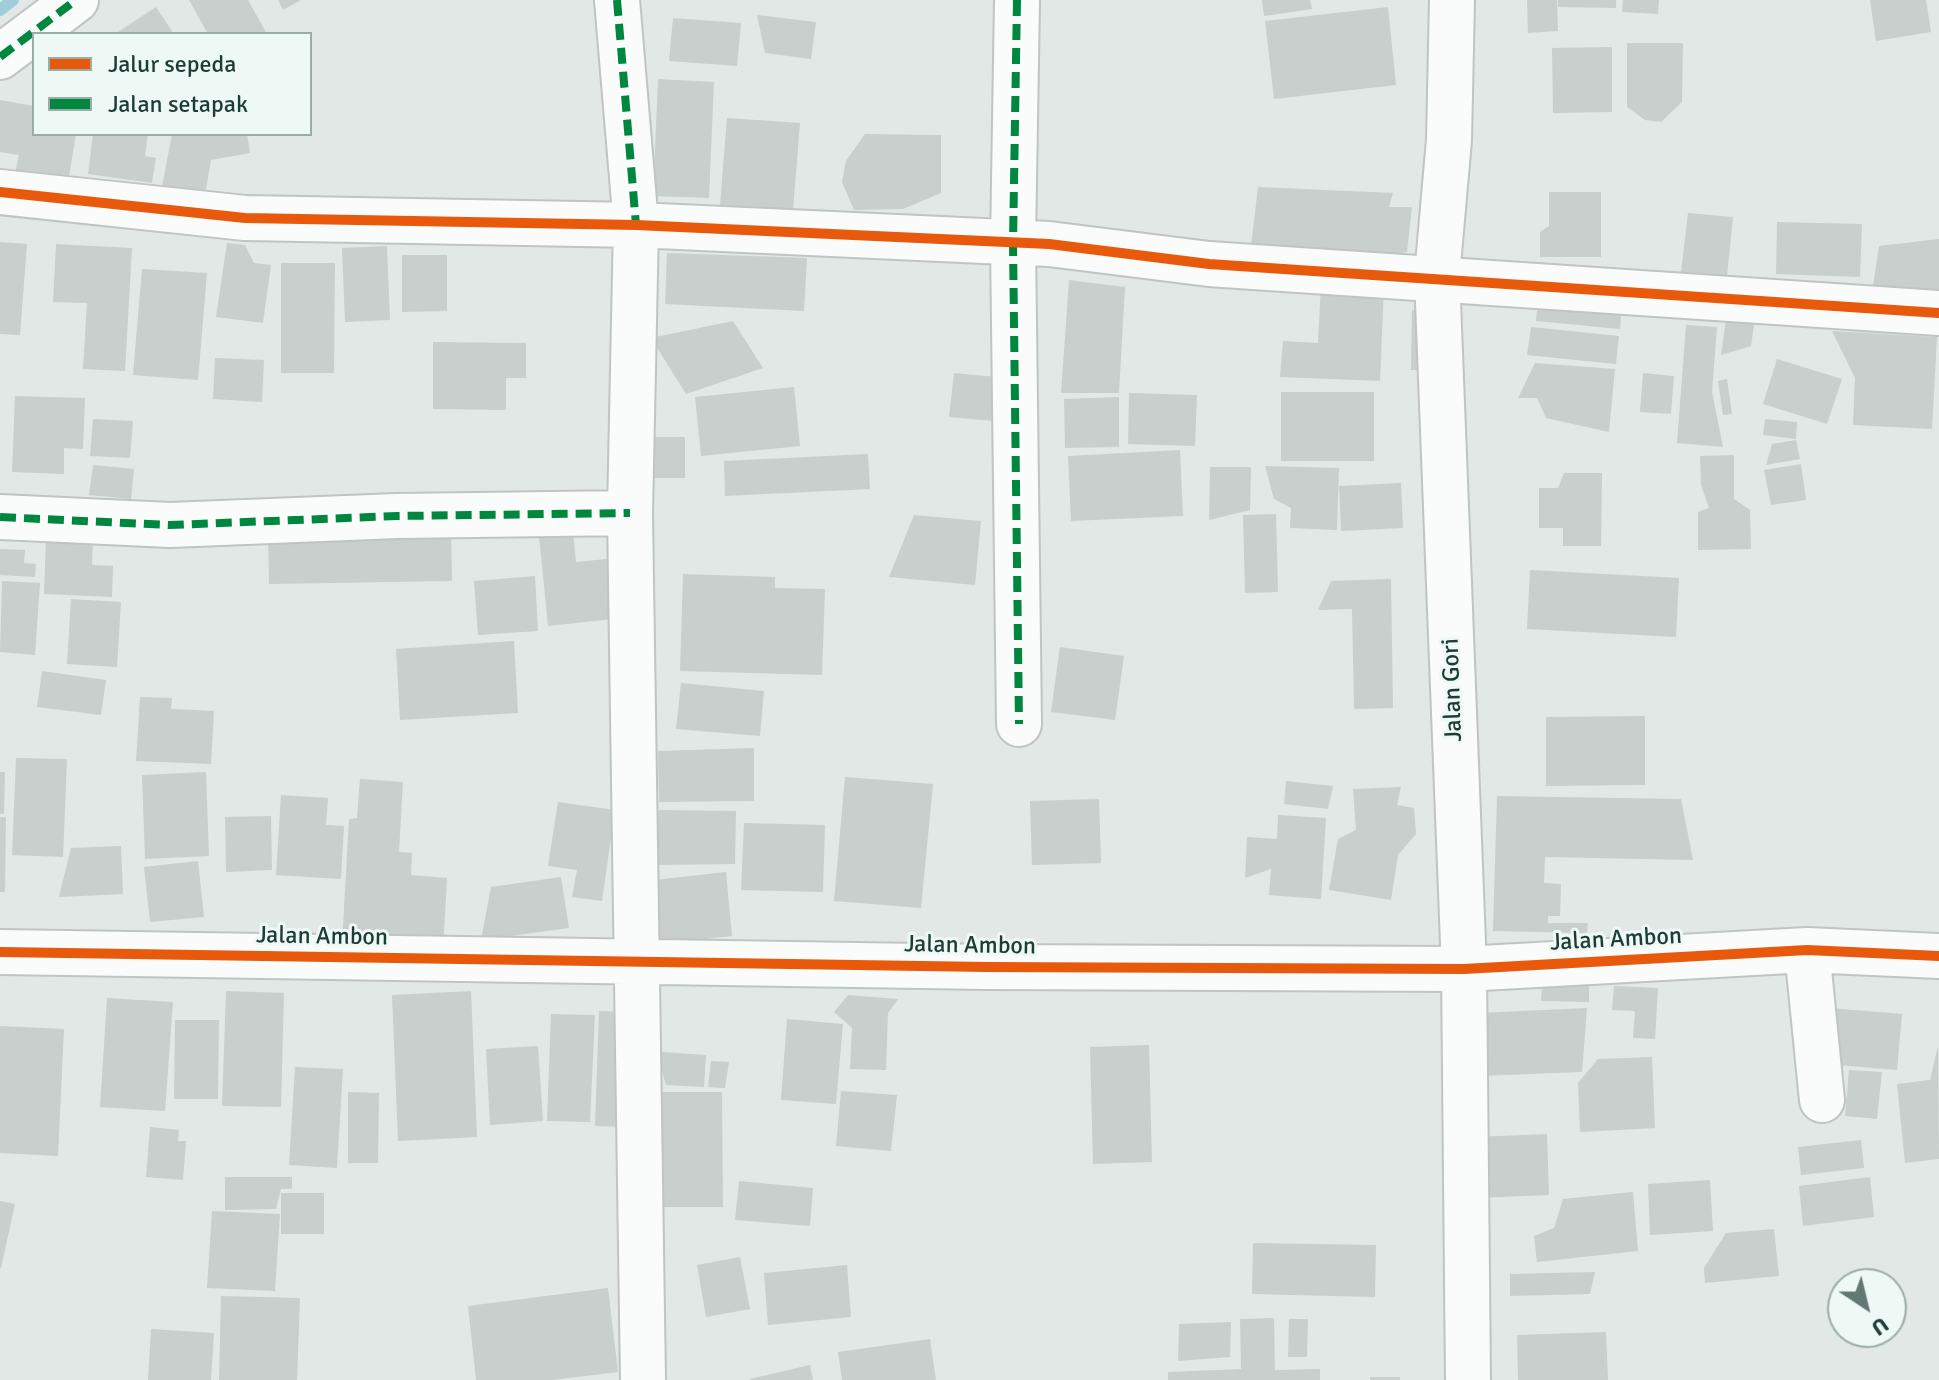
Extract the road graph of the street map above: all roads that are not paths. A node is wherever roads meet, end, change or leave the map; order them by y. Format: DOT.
graph roads {
  1 [pos="76,0"];
  2 [pos="617,0"];
  3 [pos="1017,0"];
  4 [pos="1452,0"];
  5 [pos="33,32"];
  6 [pos="32,33"];
  7 [pos="0,57"];
  8 [pos="0,192"];
  9 [pos="636,225"];
  10 [pos="1013,243"];
  11 [pos="1437,276"];
  12 [pos="1939,313"];
  13 [pos="630,513"];
  14 [pos="0,517"];
  15 [pos="1019,724"];
  16 [pos="1807,950"];
  17 [pos="0,952"];
  18 [pos="1939,956"];
  19 [pos="637,960"];
  20 [pos="1464,969"];
  21 [pos="1822,1100"];
  22 [pos="643,1380"];
  23 [pos="1468,1380"];
  1 -- 5 [label="street"];
  2 -- 9 [label="street"];
  3 -- 10 [label="street"];
  4 -- 11 [label="street, Jalan Gori"];
  6 -- 7 [label="street"];
  8 -- 9 [label="street"];
  9 -- 10 [label="street"];
  9 -- 13 [label="street"];
  10 -- 11 [label="street"];
  10 -- 15 [label="street"];
  11 -- 12 [label="street"];
  11 -- 20 [label="street, Jalan Gori"];
  13 -- 14 [label="street"];
  13 -- 19 [label="street"];
  16 -- 18 [label="street, Jalan Ambon"];
  16 -- 20 [label="street, Jalan Ambon"];
  16 -- 21 [label="street"];
  17 -- 19 [label="street, Jalan Ambon"];
  19 -- 20 [label="street, Jalan Ambon"];
  19 -- 22 [label="street"];
  20 -- 23 [label="street, Jalan Gori"];
}
